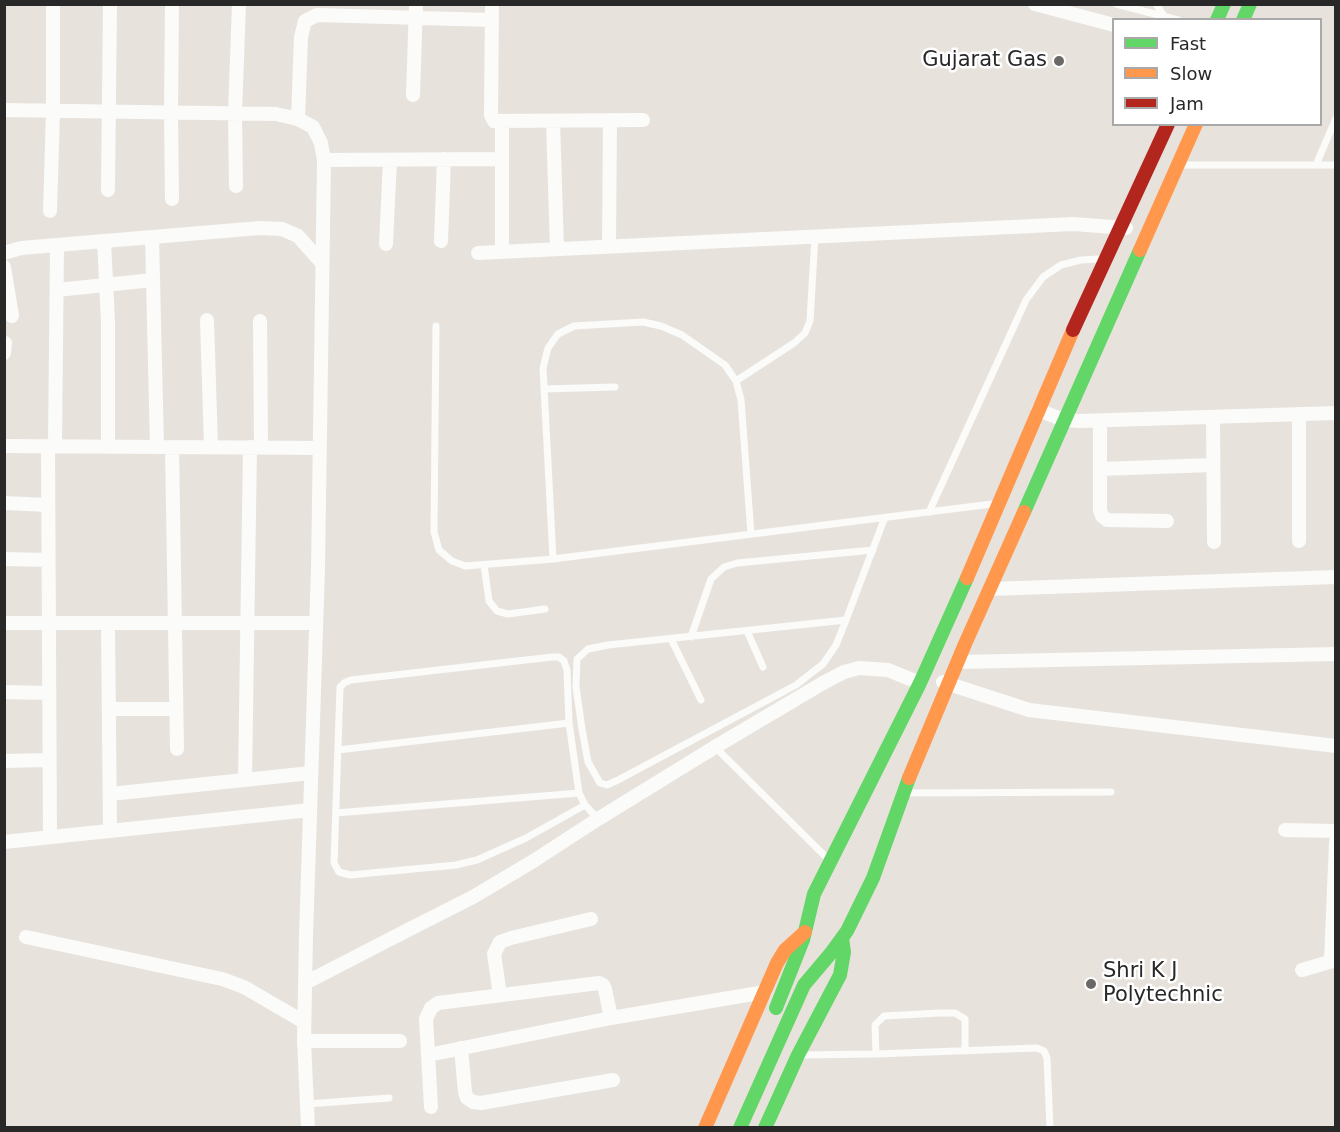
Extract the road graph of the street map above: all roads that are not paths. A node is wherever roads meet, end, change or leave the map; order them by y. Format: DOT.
graph roads {
  1 [pos="53,4"];
  2 [pos="110,4"];
  3 [pos="172,4"];
  4 [pos="239,4"];
  5 [pos="492,4"];
  6 [pos="1035,4"];
  7 [pos="1116,4"];
  8 [pos="1156,4"];
  9 [pos="1224,4"];
  10 [pos="1250,4"];
  11 [pos="346,10"];
  12 [pos="416,11"];
  13 [pos="1164,16"];
  14 [pos="1171,18"];
  15 [pos="1218,18"];
  16 [pos="1244,18"];
  17 [pos="492,20"];
  18 [pos="1112,25"];
  19 [pos="413,95"];
  20 [pos="4,110"];
  21 [pos="53,111"];
  22 [pos="108,112"];
  23 [pos="171,113"];
  24 [pos="235,113"];
  25 [pos="1335,118"];
  26 [pos="298,120"];
  27 [pos="610,120"];
  28 [pos="643,120"];
  29 [pos="502,121"];
  30 [pos="553,121"];
  31 [pos="1167,126"];
  32 [pos="1195,126"];
  33 [pos="444,159"];
  34 [pos="502,159"];
  35 [pos="324,160"];
  36 [pos="390,160"];
  37 [pos="1178,165"];
  38 [pos="1316,165"];
  39 [pos="1335,165"];
  40 [pos="236,186"];
  41 [pos="108,190"];
  42 [pos="172,199"];
  43 [pos="50,211"];
  44 [pos="1120,227"];
  45 [pos="1149,231"];
  46 [pos="815,236"];
  47 [pos="152,237"];
  48 [pos="104,241"];
  49 [pos="441,241"];
  50 [pos="386,244"];
  51 [pos="57,245"];
  52 [pos="609,246"];
  53 [pos="557,249"];
  54 [pos="502,251"];
  55 [pos="478,252"];
  56 [pos="4,253"];
  57 [pos="1106,258"];
  58 [pos="322,263"];
  59 [pos="4,267"];
  60 [pos="153,280"];
  61 [pos="106,285"];
  62 [pos="57,290"];
  63 [pos="12,316"];
  64 [pos="207,320"];
  65 [pos="260,321"];
  66 [pos="436,326"];
  67 [pos="5,343"];
  68 [pos="4,353"];
  69 [pos="736,381"];
  70 [pos="615,387"];
  71 [pos="544,388"];
  72 [pos="1038,410"];
  73 [pos="1335,413"];
  74 [pos="1299,414"];
  75 [pos="1213,417"];
  76 [pos="1064,420"];
  77 [pos="1100,421"];
  78 [pos="4,446"];
  79 [pos="52,446"];
  80 [pos="108,446"];
  81 [pos="157,447"];
  82 [pos="172,447"];
  83 [pos="211,447"];
  84 [pos="255,447"];
  85 [pos="320,448"];
  86 [pos="1213,465"];
  87 [pos="1100,469"];
  88 [pos="1004,502"];
  89 [pos="4,503"];
  90 [pos="48,504"];
  91 [pos="929,512"];
  92 [pos="885,517"];
  93 [pos="1167,521"];
  94 [pos="752,534"];
  95 [pos="1299,541"];
  96 [pos="1214,542"];
  97 [pos="873,550"];
  98 [pos="4,559"];
  99 [pos="553,559"];
  100 [pos="48,560"];
  101 [pos="484,565"];
  102 [pos="1335,577"];
  103 [pos="990,589"];
  104 [pos="544,609"];
  105 [pos="846,620"];
  106 [pos="4,622"];
  107 [pos="48,623"];
  108 [pos="108,623"];
  109 [pos="175,623"];
  110 [pos="248,623"];
  111 [pos="316,623"];
  112 [pos="747,632"];
  113 [pos="691,637"];
  114 [pos="671,639"];
  115 [pos="1335,654"];
  116 [pos="958,662"];
  117 [pos="763,667"];
  118 [pos="922,678"];
  119 [pos="948,684"];
  120 [pos="4,692"];
  121 [pos="49,693"];
  122 [pos="700,700"];
  123 [pos="109,709"];
  124 [pos="176,709"];
  125 [pos="569,723"];
  126 [pos="1335,746"];
  127 [pos="715,747"];
  128 [pos="177,749"];
  129 [pos="338,750"];
  130 [pos="50,760"];
  131 [pos="4,761"];
  132 [pos="311,773"];
  133 [pos="245,780"];
  134 [pos="1111,792"];
  135 [pos="579,793"];
  136 [pos="903,793"];
  137 [pos="110,794"];
  138 [pos="585,805"];
  139 [pos="310,810"];
  140 [pos="336,813"];
  141 [pos="598,819"];
  142 [pos="110,830"];
  143 [pos="1285,830"];
  144 [pos="1335,831"];
  145 [pos="50,836"];
  146 [pos="4,842"];
  147 [pos="1335,842"];
  148 [pos="831,861"];
  149 [pos="591,919"];
  150 [pos="805,932"];
  151 [pos="26,937"];
  152 [pos="842,938"];
  153 [pos="1333,960"];
  154 [pos="1302,970"];
  155 [pos="305,983"];
  156 [pos="765,992"];
  157 [pos="500,995"];
  158 [pos="611,1018"];
  159 [pos="771,1020"];
  160 [pos="304,1022"];
  161 [pos="304,1041"];
  162 [pos="400,1041"];
  163 [pos="461,1048"];
  164 [pos="965,1051"];
  165 [pos="876,1054"];
  166 [pos="428,1055"];
  167 [pos="798,1055"];
  168 [pos="613,1080"];
  169 [pos="742,1092"];
  170 [pos="389,1098"];
  171 [pos="307,1104"];
  172 [pos="431,1107"];
  173 [pos="308,1128"];
  174 [pos="705,1128"];
  175 [pos="726,1128"];
  176 [pos="740,1128"];
  177 [pos="765,1128"];
  178 [pos="1050,1128"];
  1 -- 21 [label="street"];
  2 -- 22 [label="street"];
  3 -- 23 [label="street"];
  4 -- 24 [label="street"];
  5 -- 17 [label="street"];
  6 -- 18 [label="street"];
  7 -- 13 [label="lane"];
  8 -- 13 [label="lane"];
  9 -- 15 [label="main road"];
  10 -- 16 [label="main road"];
  11 -- 12 [label="street"];
  11 -- 26 [label="street"];
  12 -- 17 [label="street"];
  12 -- 19 [label="street"];
  13 -- 14 [label="lane"];
  17 -- 29 [label="street"];
  20 -- 21 [label="street"];
  21 -- 22 [label="street"];
  21 -- 43 [label="street"];
  22 -- 23 [label="street"];
  22 -- 41 [label="street"];
  23 -- 24 [label="street"];
  23 -- 42 [label="street"];
  24 -- 26 [label="street"];
  24 -- 40 [label="street"];
  25 -- 38 [label="lane"];
  26 -- 35 [label="street"];
  27 -- 28 [label="street"];
  27 -- 30 [label="street"];
  27 -- 52 [label="street"];
  29 -- 30 [label="street"];
  29 -- 34 [label="street"];
  30 -- 53 [label="street"];
  31 -- 44 [label="main road"];
  32 -- 37 [label="main road"];
  33 -- 34 [label="street"];
  33 -- 36 [label="street"];
  33 -- 49 [label="street"];
  34 -- 54 [label="street"];
  35 -- 36 [label="street"];
  35 -- 58 [label="street"];
  36 -- 50 [label="street"];
  37 -- 38 [label="lane"];
  37 -- 45 [label="main road"];
  38 -- 39 [label="lane"];
  44 -- 45 [label="street"];
  44 -- 46 [label="street"];
  44 -- 57 [label="main road"];
  45 -- 76 [label="main road"];
  46 -- 52 [label="street"];
  46 -- 69 [label="lane"];
  47 -- 48 [label="street"];
  47 -- 58 [label="street"];
  47 -- 60 [label="street"];
  48 -- 51 [label="street"];
  48 -- 61 [label="street"];
  51 -- 56 [label="street"];
  51 -- 62 [label="street"];
  52 -- 53 [label="street"];
  53 -- 54 [label="street"];
  54 -- 55 [label="street"];
  57 -- 72 [label="main road"];
  57 -- 91 [label="lane"];
  58 -- 85 [label="street"];
  59 -- 63 [label="street"];
  60 -- 61 [label="street"];
  60 -- 81 [label="street"];
  61 -- 62 [label="street"];
  61 -- 80 [label="street"];
  62 -- 79 [label="street"];
  64 -- 83 [label="street"];
  65 -- 84 [label="street"];
  66 -- 101 [label="lane"];
  67 -- 68 [label="street"];
  69 -- 71 [label="lane"];
  69 -- 94 [label="lane"];
  70 -- 71 [label="lane"];
  71 -- 99 [label="lane"];
  72 -- 76 [label="street"];
  72 -- 88 [label="main road"];
  73 -- 74 [label="street"];
  74 -- 75 [label="street"];
  74 -- 95 [label="street"];
  75 -- 77 [label="street"];
  75 -- 86 [label="street"];
  76 -- 77 [label="street"];
  76 -- 103 [label="main road"];
  77 -- 87 [label="street"];
  78 -- 79 [label="street"];
  79 -- 80 [label="street"];
  79 -- 90 [label="street"];
  80 -- 81 [label="street"];
  81 -- 82 [label="street"];
  82 -- 83 [label="street"];
  82 -- 109 [label="street"];
  83 -- 84 [label="street"];
  84 -- 85 [label="street"];
  84 -- 110 [label="street"];
  85 -- 111 [label="street"];
  86 -- 87 [label="street"];
  86 -- 96 [label="street"];
  87 -- 93 [label="street"];
  88 -- 91 [label="lane"];
  88 -- 118 [label="main road"];
  89 -- 90 [label="street"];
  90 -- 100 [label="street"];
  91 -- 92 [label="lane"];
  92 -- 94 [label="lane"];
  92 -- 97 [label="lane"];
  94 -- 99 [label="lane"];
  97 -- 105 [label="lane"];
  97 -- 113 [label="lane"];
  98 -- 100 [label="street"];
  99 -- 101 [label="lane"];
  100 -- 107 [label="street"];
  101 -- 104 [label="lane"];
  102 -- 103 [label="street"];
  103 -- 116 [label="main road"];
  105 -- 112 [label="lane"];
  105 -- 114 [label="lane"];
  106 -- 107 [label="street"];
  107 -- 108 [label="street"];
  107 -- 121 [label="street"];
  108 -- 109 [label="street"];
  108 -- 123 [label="street"];
  109 -- 110 [label="street"];
  109 -- 124 [label="street"];
  110 -- 111 [label="street"];
  110 -- 133 [label="street"];
  111 -- 132 [label="street"];
  112 -- 113 [label="lane"];
  112 -- 117 [label="lane"];
  113 -- 114 [label="lane"];
  114 -- 122 [label="lane"];
  115 -- 116 [label="street"];
  116 -- 119 [label="main road"];
  118 -- 119 [label="street"];
  118 -- 127 [label="street"];
  118 -- 148 [label="main road"];
  119 -- 126 [label="street"];
  119 -- 136 [label="main road"];
  120 -- 121 [label="street"];
  121 -- 130 [label="street"];
  123 -- 124 [label="street"];
  123 -- 137 [label="street"];
  124 -- 128 [label="street"];
  125 -- 129 [label="lane"];
  125 -- 129 [label="lane"];
  125 -- 135 [label="lane"];
  127 -- 141 [label="street"];
  127 -- 148 [label="lane"];
  129 -- 140 [label="lane"];
  130 -- 131 [label="street"];
  130 -- 145 [label="street"];
  132 -- 133 [label="street"];
  132 -- 139 [label="street"];
  133 -- 137 [label="street"];
  134 -- 136 [label="lane"];
  135 -- 138 [label="lane"];
  135 -- 140 [label="lane"];
  136 -- 152 [label="main road"];
  137 -- 142 [label="street"];
  138 -- 140 [label="lane"];
  138 -- 141 [label="lane"];
  139 -- 142 [label="street"];
  139 -- 155 [label="street"];
  141 -- 155 [label="street"];
  142 -- 145 [label="street"];
  143 -- 144 [label="street"];
  145 -- 146 [label="street"];
  147 -- 153 [label="street"];
  148 -- 150 [label="main road"];
  149 -- 157 [label="street"];
  150 -- 156 [label="main road"];
  150 -- 159 [label="main road"];
  151 -- 160 [label="street"];
  152 -- 167 [label="main road"];
  152 -- 176 [label="main road"];
  153 -- 154 [label="street"];
  155 -- 160 [label="street"];
  156 -- 158 [label="street"];
  156 -- 174 [label="main road"];
  157 -- 158 [label="street"];
  157 -- 166 [label="street"];
  158 -- 163 [label="street"];
  160 -- 161 [label="street"];
  161 -- 162 [label="street"];
  161 -- 171 [label="street"];
  163 -- 166 [label="street"];
  163 -- 168 [label="street"];
  164 -- 165 [label="lane"];
  164 -- 165 [label="lane"];
  164 -- 178 [label="lane"];
  165 -- 167 [label="lane"];
  166 -- 172 [label="street"];
  167 -- 177 [label="main road"];
  169 -- 175 [label="main road"];
  170 -- 171 [label="lane"];
  171 -- 173 [label="street"];
}
